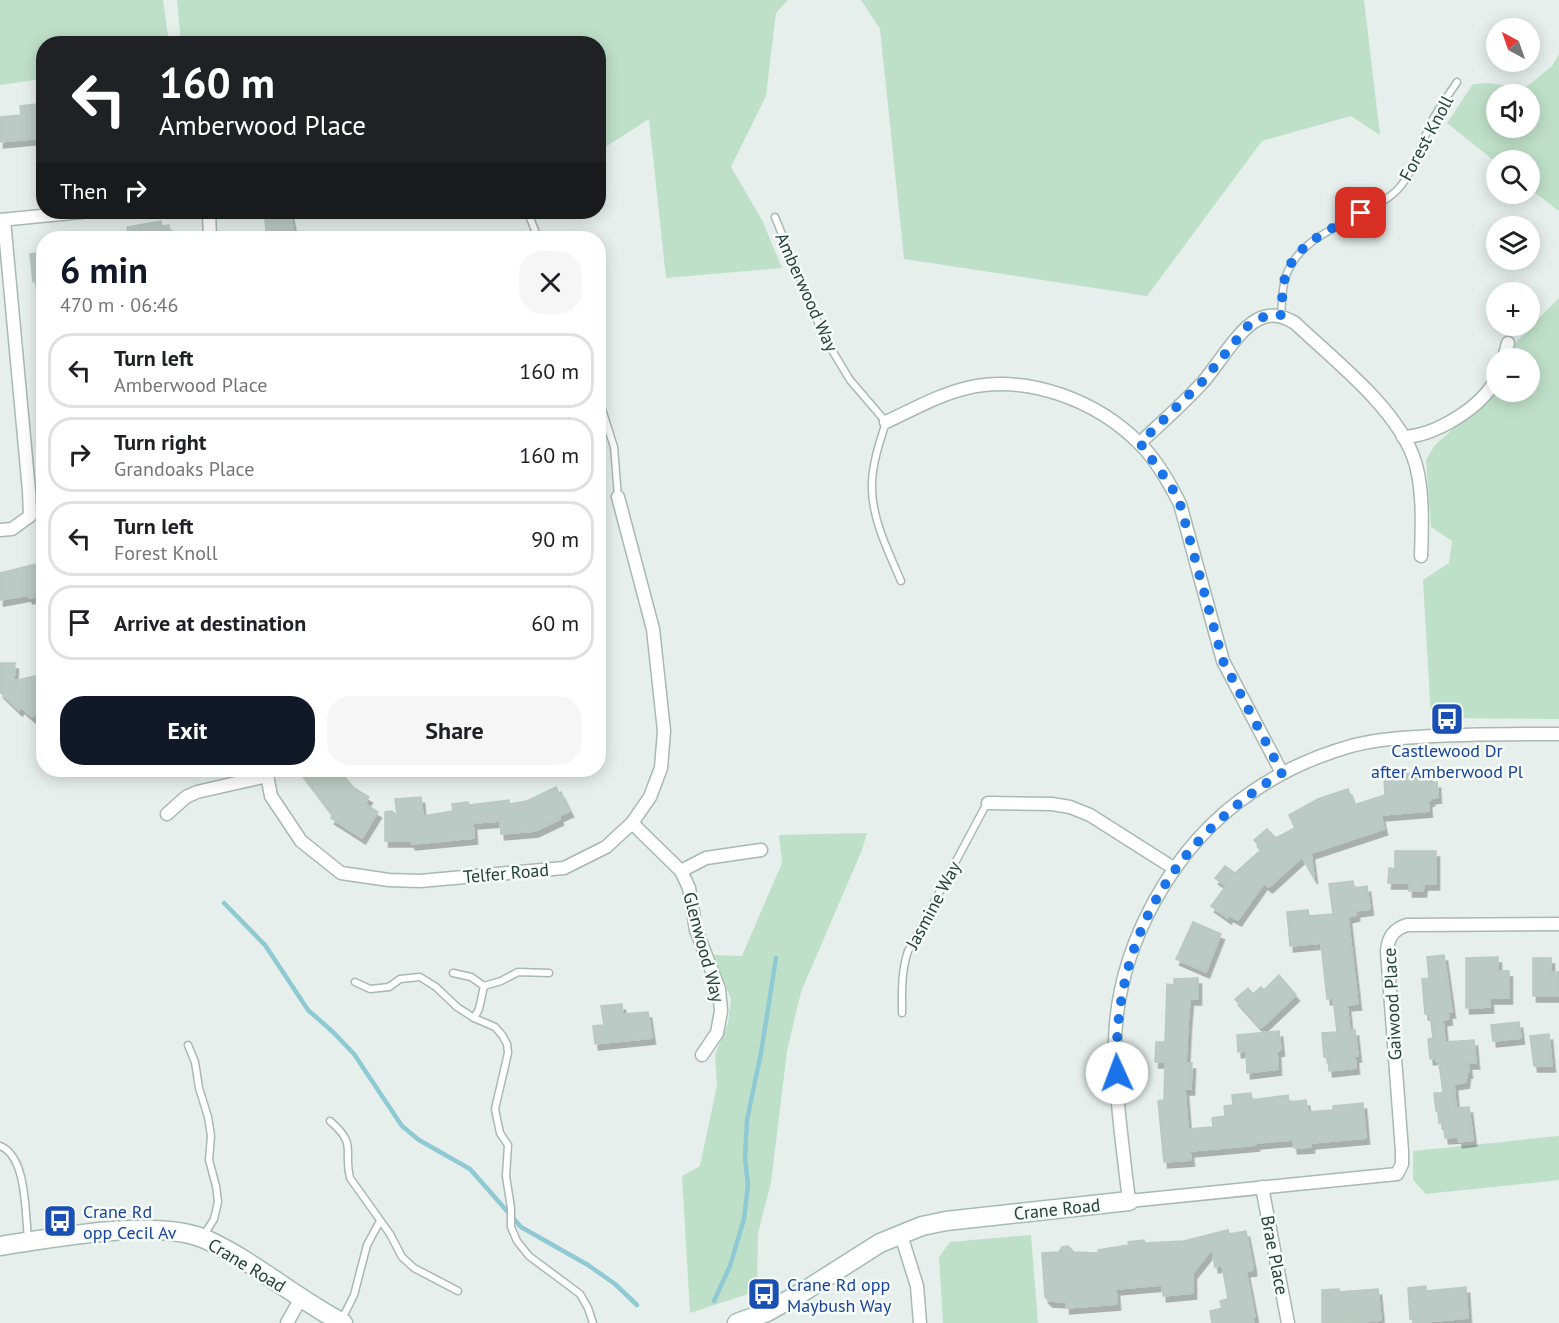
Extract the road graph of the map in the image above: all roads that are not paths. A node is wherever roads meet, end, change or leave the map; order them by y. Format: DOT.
graph roads {
  1 [pos="1457,82"];
  2 [pos="36,217"];
  3 [pos="775,217"];
  4 [pos="2,220"];
  5 [pos="1281,315"];
  6 [pos="1508,343"];
  7 [pos="1507,348"];
  8 [pos="1486,393"];
  9 [pos="606,422"];
  10 [pos="886,422"];
  11 [pos="1403,437"];
  12 [pos="1140,443"];
  13 [pos="618,497"];
  14 [pos="0,530"];
  15 [pos="1421,556"];
  16 [pos="901,581"];
  17 [pos="1559,734"];
  18 [pos="1282,773"];
  19 [pos="251,777"];
  20 [pos="267,777"];
  21 [pos="988,803"];
  22 [pos="167,814"];
  23 [pos="633,823"];
  24 [pos="761,850"];
  25 [pos="1175,869"];
  26 [pos="681,871"];
  27 [pos="1559,924"];
  28 [pos="453,973"];
  29 [pos="549,973"];
  30 [pos="355,982"];
  31 [pos="484,986"];
  32 [pos="902,1013"];
  33 [pos="474,1018"];
  34 [pos="189,1045"];
  35 [pos="702,1055"];
  36 [pos="330,1121"];
  37 [pos="0,1146"];
  38 [pos="1399,1172"];
  39 [pos="1262,1187"];
  40 [pos="1129,1201"];
  41 [pos="380,1221"];
  42 [pos="902,1234"];
  43 [pos="203,1238"];
  44 [pos="28,1242"];
  45 [pos="0,1246"];
  46 [pos="458,1291"];
  47 [pos="301,1299"];
  48 [pos="341,1322"];
  49 [pos="287,1323"];
  50 [pos="594,1323"];
  51 [pos="737,1323"];
  52 [pos="920,1323"];
  53 [pos="1288,1323"];
  1 -- 5 [label="lane, Forest Knoll"];
  2 -- 4 [label="street"];
  3 -- 10 [label="lane, Amberwood Way"];
  4 -- 14 [label="street"];
  5 -- 11 [label="street"];
  5 -- 12 [label="street"];
  6 -- 7 [label="street"];
  8 -- 11 [label="street"];
  9 -- 13 [label="lane"];
  10 -- 12 [label="street"];
  10 -- 16 [label="lane"];
  11 -- 15 [label="street"];
  12 -- 18 [label="street"];
  13 -- 23 [label="street, Telfer Road"];
  17 -- 18 [label="street"];
  18 -- 25 [label="street"];
  19 -- 22 [label="street"];
  20 -- 23 [label="street, Telfer Road"];
  21 -- 25 [label="street"];
  21 -- 32 [label="lane, Jasmine Way"];
  23 -- 26 [label="street, Glenwood Way"];
  24 -- 26 [label="street, Glenwood Way"];
  25 -- 40 [label="street"];
  26 -- 35 [label="street, Glenwood Way"];
  27 -- 38 [label="street, Gaiwood Place"];
  28 -- 31 [label="lane"];
  29 -- 31 [label="lane"];
  30 -- 33 [label="lane"];
  31 -- 33 [label="lane"];
  33 -- 50 [label="lane"];
  34 -- 43 [label="lane"];
  36 -- 41 [label="lane"];
  37 -- 44 [label="lane"];
  38 -- 39 [label="street, Crane Road"];
  39 -- 40 [label="street, Crane Road"];
  39 -- 53 [label="street, Brae Place"];
  40 -- 42 [label="street, Crane Road"];
  41 -- 46 [label="lane"];
  41 -- 48 [label="lane"];
  42 -- 51 [label="street, Crane Road"];
  42 -- 52 [label="street"];
  43 -- 44 [label="street, Crane Road"];
  43 -- 47 [label="street, Crane Road"];
  44 -- 45 [label="street, Crane Road"];
  47 -- 48 [label="street, Crane Road"];
  47 -- 49 [label="street"];
}
